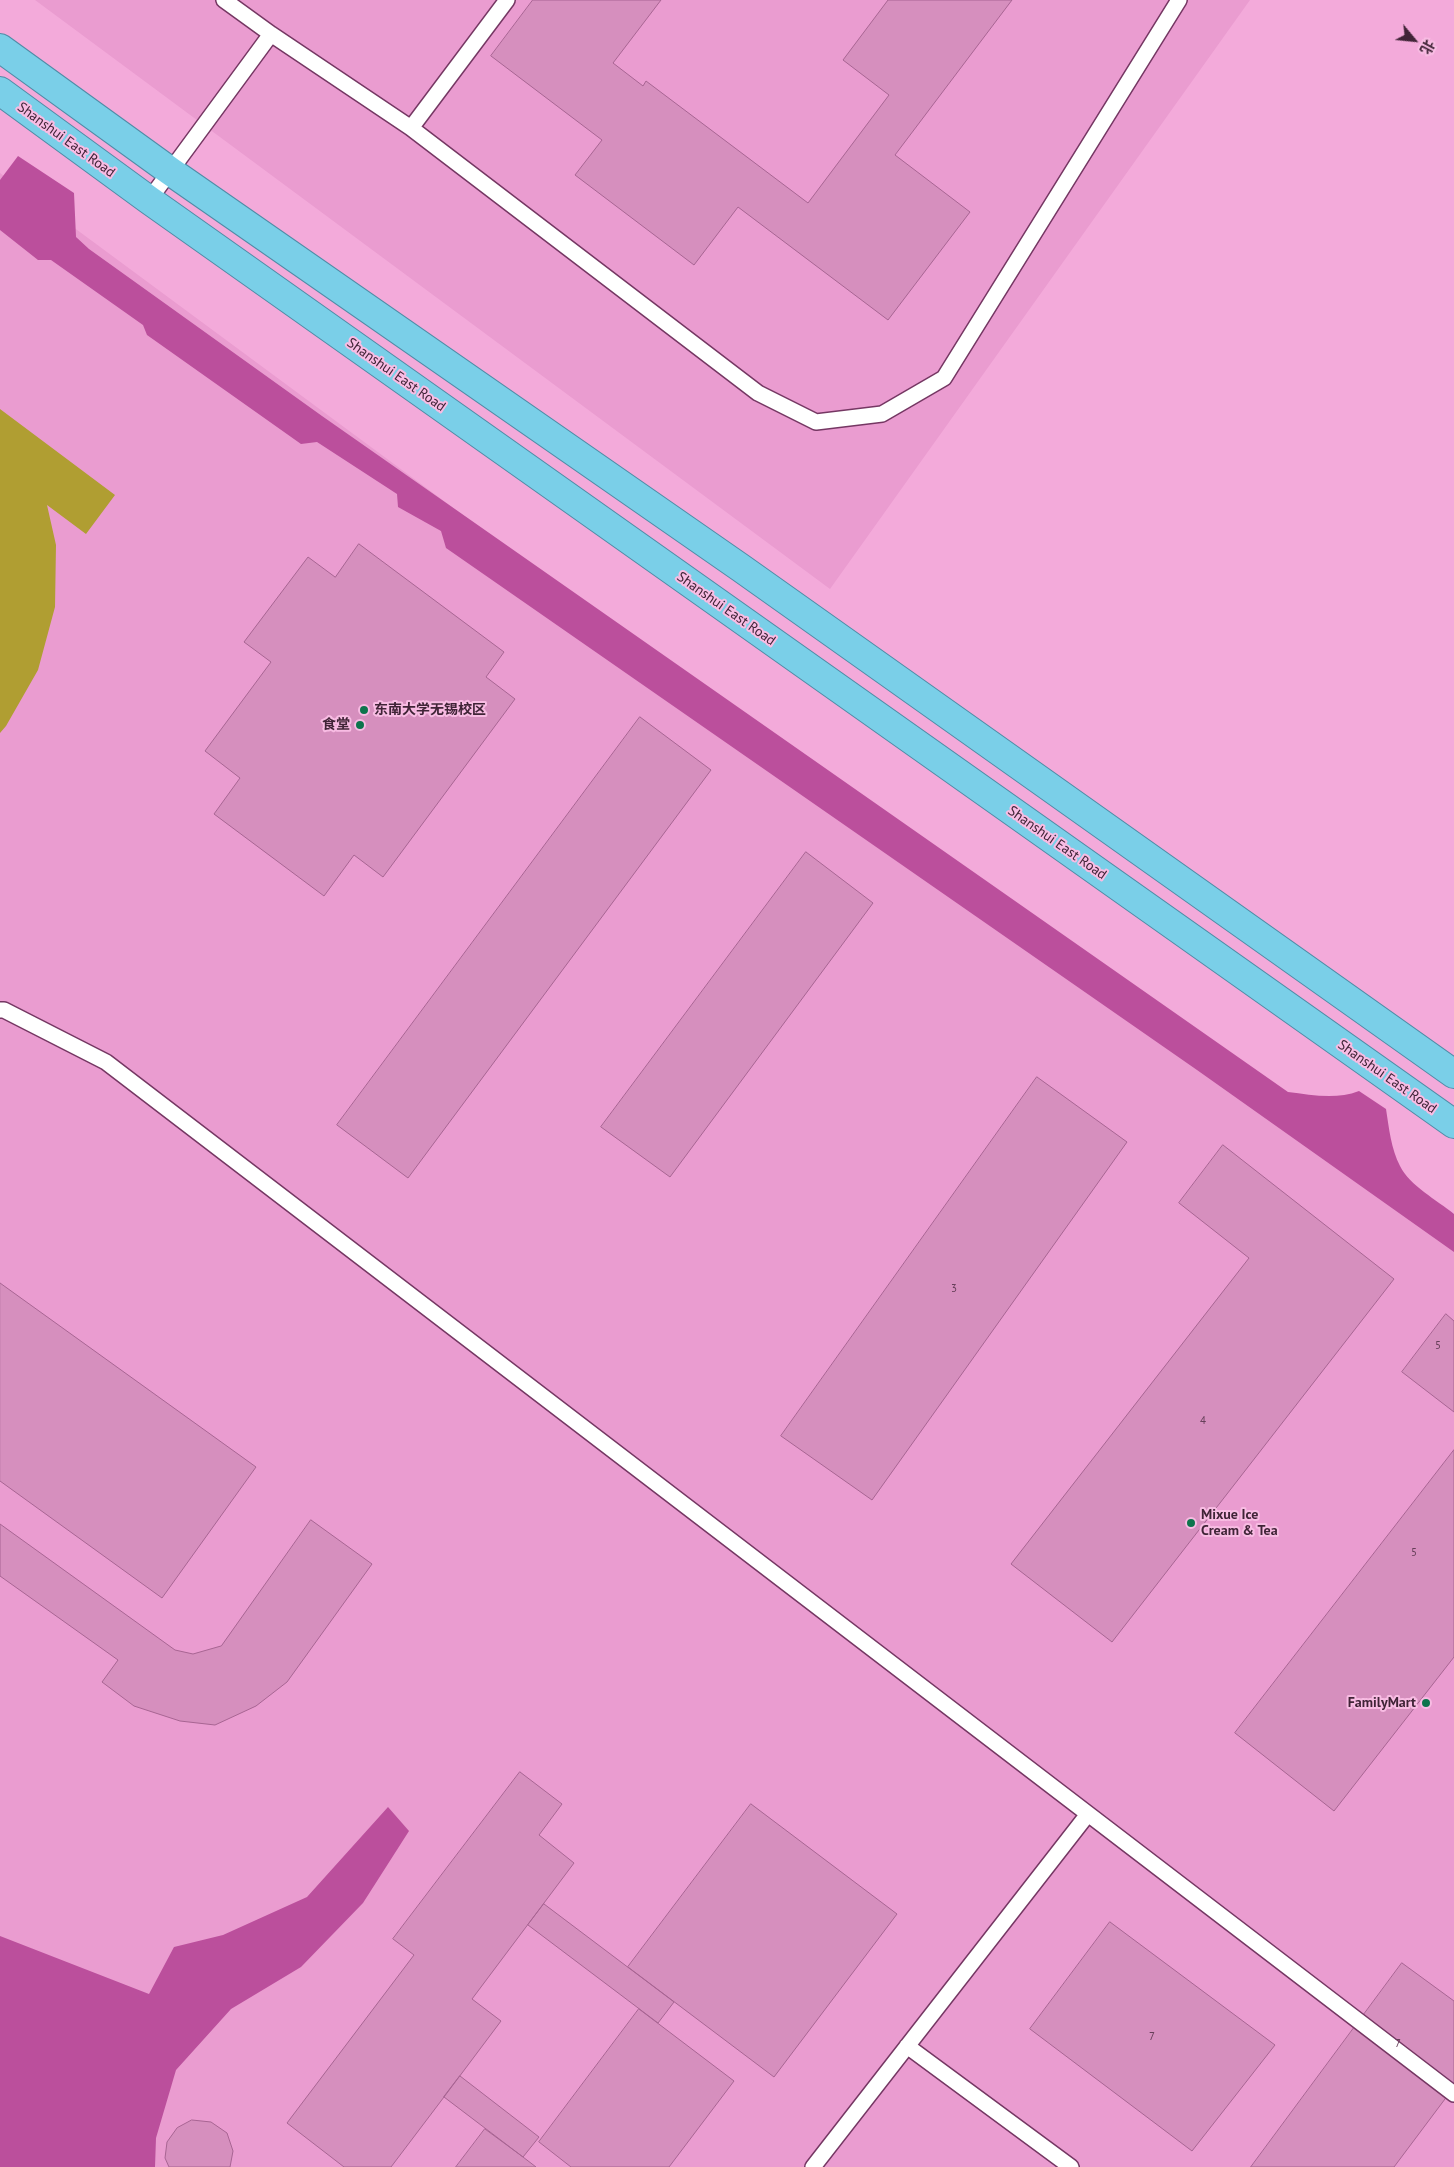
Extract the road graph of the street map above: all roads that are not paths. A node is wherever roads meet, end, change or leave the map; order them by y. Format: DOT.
graph roads {
  1 [pos="224,0"];
  2 [pos="507,0"];
  3 [pos="1179,0"];
  4 [pos="270,34"];
  5 [pos="0,48"];
  6 [pos="0,92"];
  7 [pos="411,128"];
  8 [pos="170,171"];
  9 [pos="150,200"];
  10 [pos="0,1010"];
  11 [pos="1454,1074"];
  12 [pos="1454,1124"];
  13 [pos="1088,1814"];
  14 [pos="907,2046"];
  15 [pos="1454,2094"];
  16 [pos="813,2167"];
  17 [pos="1071,2167"];
  1 -- 4 [label="lane"];
  2 -- 7 [label="lane"];
  3 -- 7 [label="lane"];
  4 -- 7 [label="lane"];
  4 -- 8 [label="lane"];
  5 -- 8 [label="highway"];
  6 -- 9 [label="highway, Shanshui East Road"];
  8 -- 9 [label="lane"];
  8 -- 11 [label="highway"];
  9 -- 12 [label="highway, Shanshui East Road"];
  10 -- 13 [label="lane"];
  13 -- 14 [label="lane"];
  13 -- 15 [label="lane"];
  14 -- 16 [label="lane"];
  14 -- 17 [label="lane"];
}
